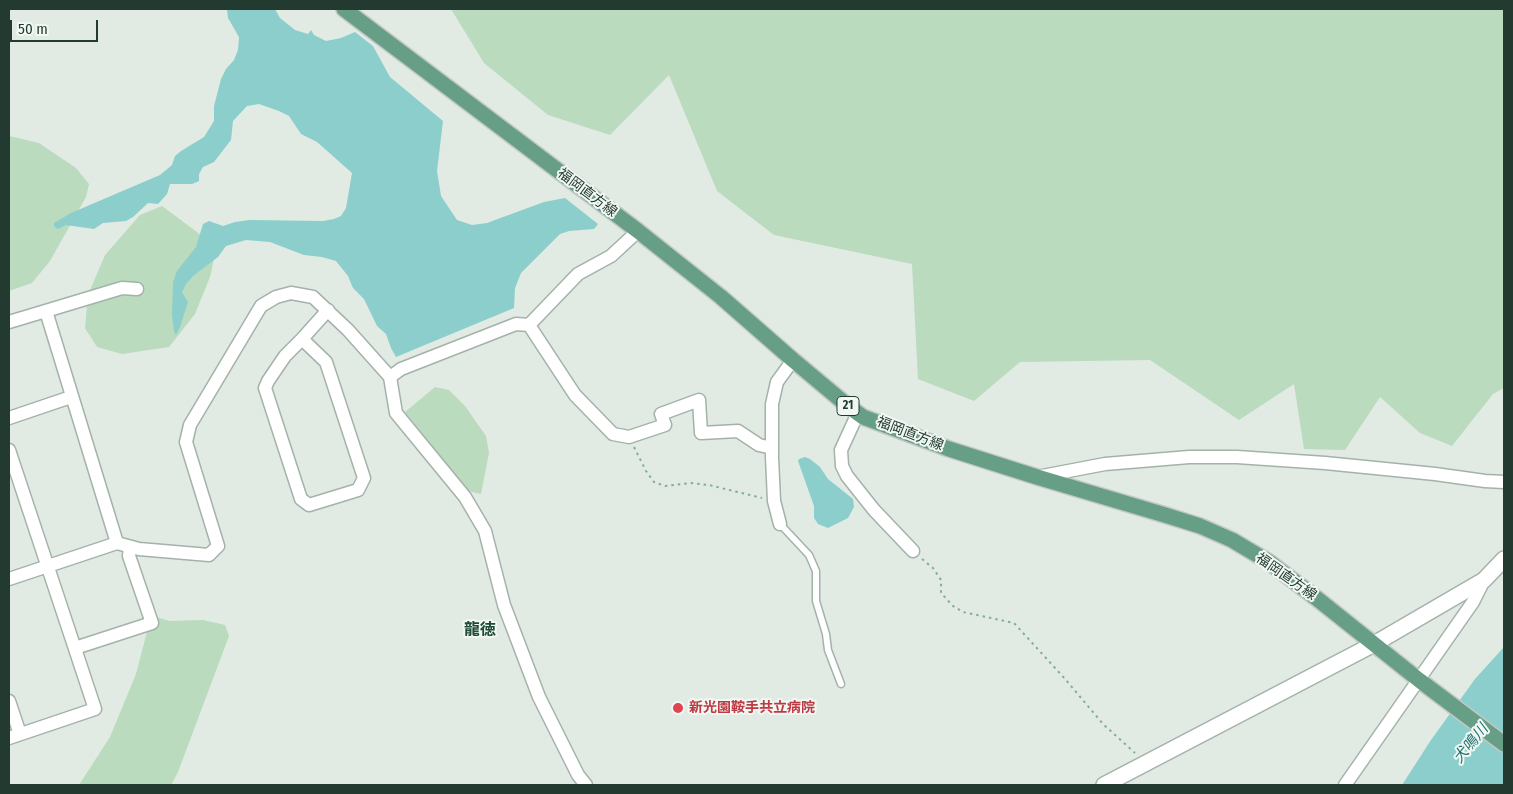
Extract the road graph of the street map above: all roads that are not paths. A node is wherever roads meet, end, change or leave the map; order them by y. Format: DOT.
graph roads {
  1 [pos="344,9"];
  2 [pos="638,232"];
  3 [pos="138,289"];
  4 [pos="328,310"];
  5 [pos="46,311"];
  6 [pos="9,322"];
  7 [pos="529,325"];
  8 [pos="302,339"];
  9 [pos="793,360"];
  10 [pos="390,377"];
  11 [pos="71,397"];
  12 [pos="858,413"];
  13 [pos="9,418"];
  14 [pos="772,448"];
  15 [pos="9,450"];
  16 [pos="1037,477"];
  17 [pos="1504,482"];
  18 [pos="780,524"];
  19 [pos="117,543"];
  20 [pos="130,546"];
  21 [pos="913,551"];
  22 [pos="1504,559"];
  23 [pos="48,566"];
  24 [pos="9,579"];
  25 [pos="1484,580"];
  26 [pos="1374,644"];
  27 [pos="75,648"];
  28 [pos="1423,683"];
  29 [pos="841,684"];
  30 [pos="9,701"];
  31 [pos="14,736"];
  32 [pos="1504,744"];
  33 [pos="586,785"];
  34 [pos="1104,785"];
  35 [pos="1346,785"];
  1 -- 2 [label="main road, 福岡直方線 / 21"];
  2 -- 7 [label="street"];
  2 -- 9 [label="main road, 福岡直方線 / 21"];
  3 -- 5 [label="street"];
  4 -- 8 [label="street"];
  4 -- 10 [label="street"];
  4 -- 20 [label="street"];
  5 -- 6 [label="street"];
  5 -- 11 [label="street"];
  7 -- 10 [label="street"];
  7 -- 14 [label="street"];
  8 -- 8 [label="street"];
  9 -- 12 [label="main road, 福岡直方線 / 21"];
  9 -- 14 [label="street"];
  10 -- 33 [label="street"];
  11 -- 13 [label="street"];
  11 -- 19 [label="street"];
  12 -- 16 [label="main road, 福岡直方線 / 21"];
  12 -- 21 [label="street"];
  14 -- 18 [label="street"];
  15 -- 23 [label="street"];
  16 -- 17 [label="street"];
  16 -- 26 [label="main road, 福岡直方線 / 21"];
  18 -- 29 [label="lane"];
  19 -- 20 [label="street"];
  19 -- 23 [label="street"];
  20 -- 27 [label="street"];
  22 -- 25 [label="street"];
  23 -- 24 [label="street"];
  23 -- 27 [label="street"];
  25 -- 26 [label="street"];
  25 -- 28 [label="street"];
  26 -- 28 [label="main road, 福岡直方線 / 21"];
  26 -- 34 [label="street"];
  27 -- 31 [label="street"];
  28 -- 32 [label="main road, 福岡直方線 / 21"];
  28 -- 35 [label="street"];
  30 -- 31 [label="street"];
}
